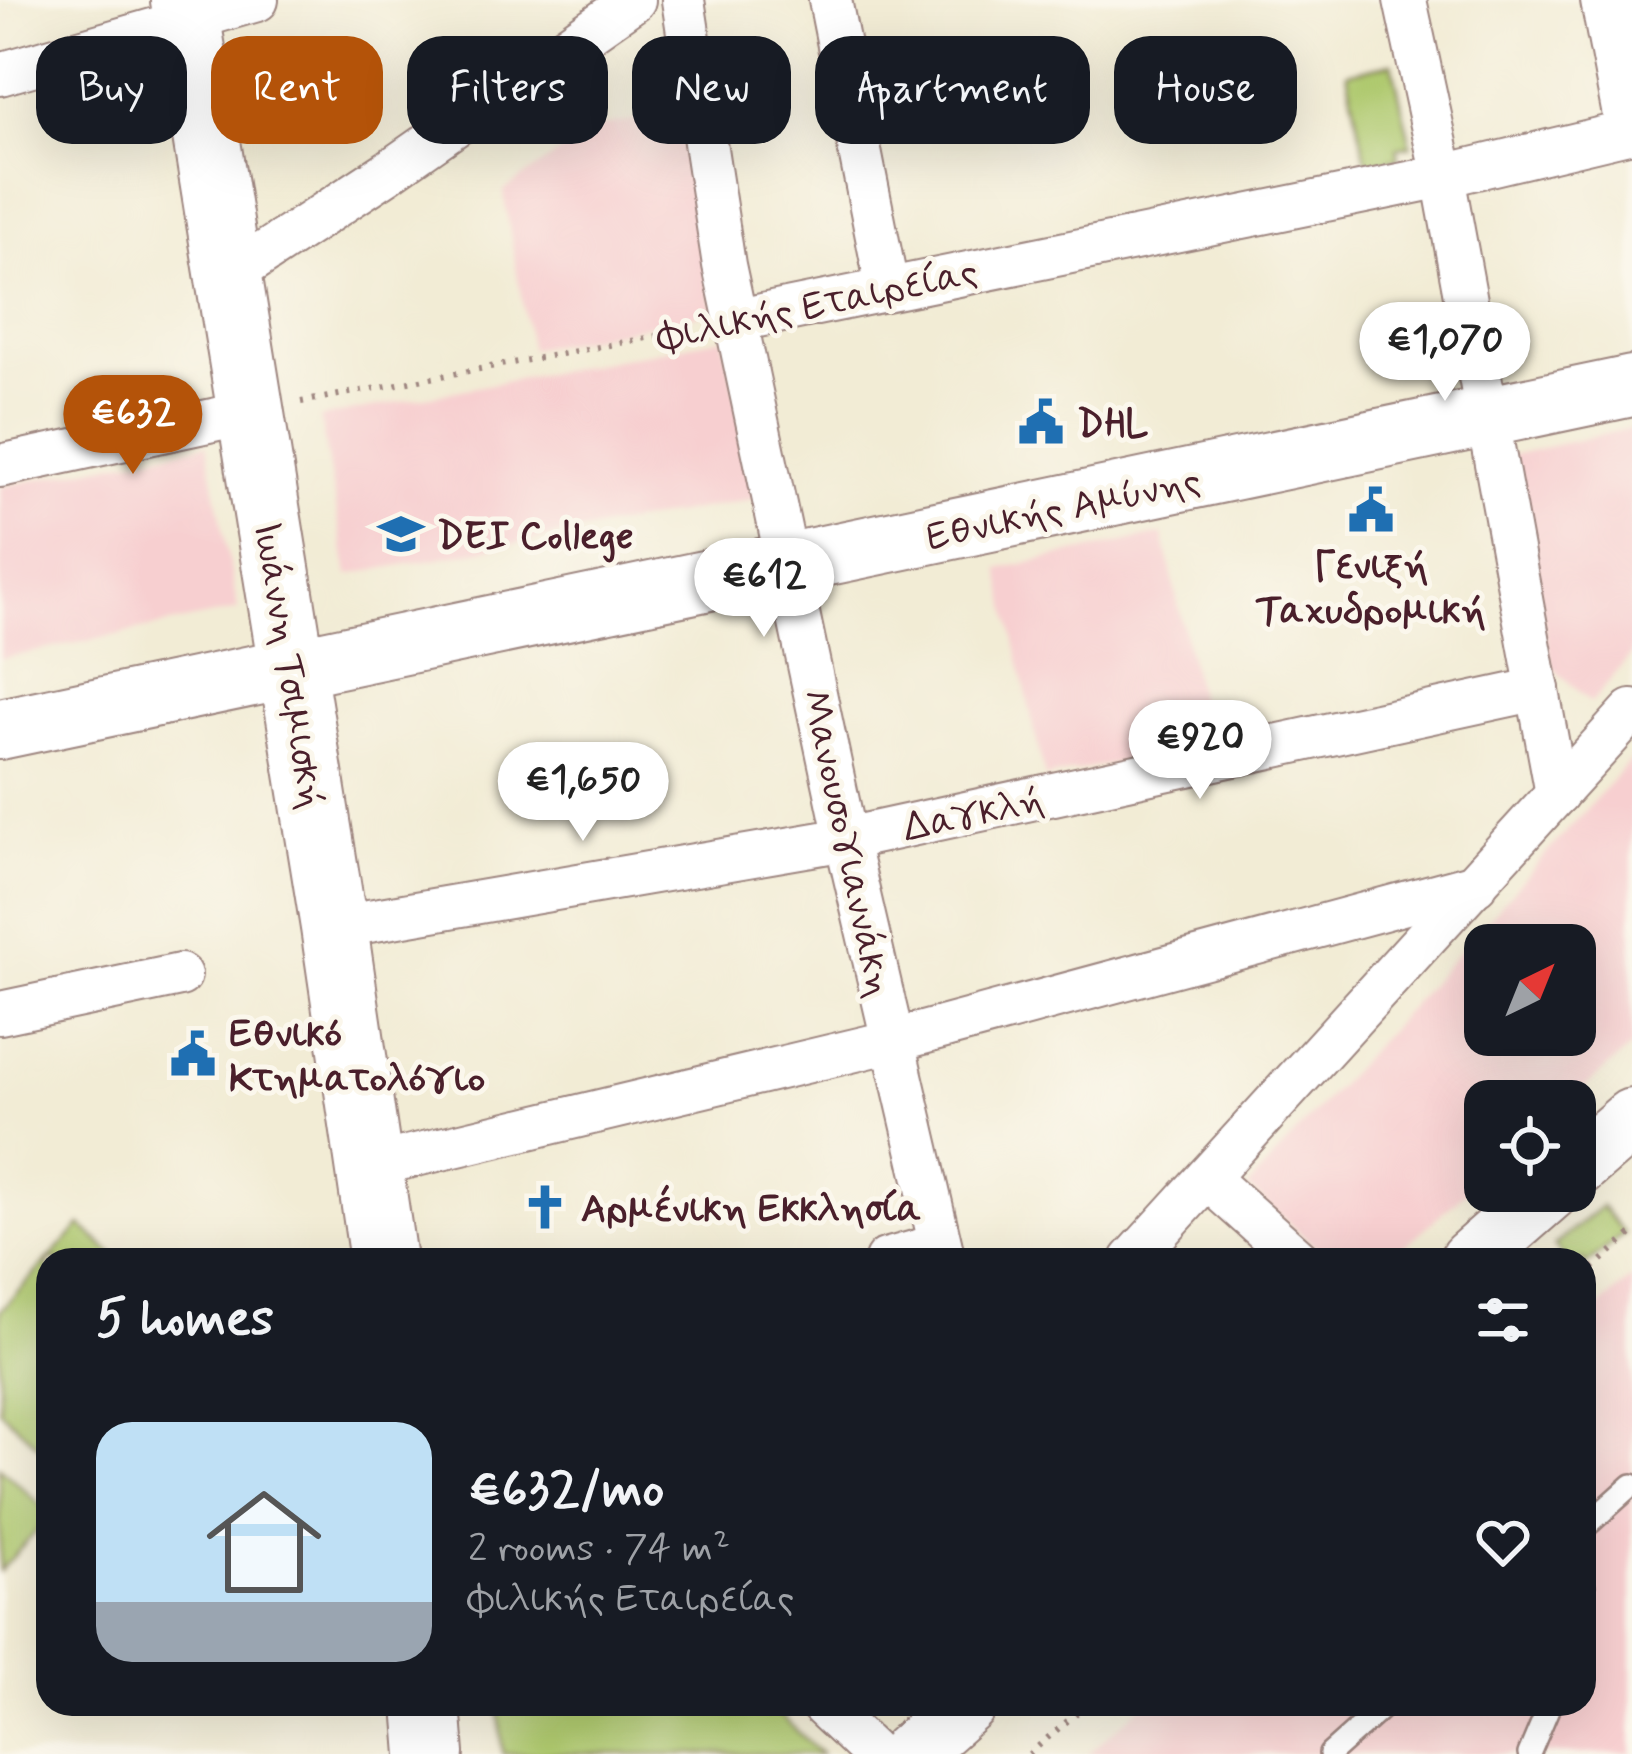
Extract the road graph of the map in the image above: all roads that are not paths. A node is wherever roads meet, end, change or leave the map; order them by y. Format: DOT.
graph roads {
  1 [pos="257,0"];
  2 [pos="634,0"];
  3 [pos="682,0"];
  4 [pos="830,0"];
  5 [pos="1405,0"];
  6 [pos="1611,0"];
  7 [pos="186,10"];
  8 [pos="0,74"];
  9 [pos="1632,109"];
  10 [pos="1632,130"];
  11 [pos="1443,176"];
  12 [pos="228,277"];
  13 [pos="886,287"];
  14 [pos="737,320"];
  15 [pos="1632,386"];
  16 [pos="250,412"];
  17 [pos="1487,416"];
  18 [pos="0,466"];
  19 [pos="788,565"];
  20 [pos="290,670"];
  21 [pos="1538,689"];
  22 [pos="1632,712"];
  23 [pos="0,729"];
  24 [pos="1557,794"];
  25 [pos="846,839"];
  26 [pos="1475,884"];
  27 [pos="334,927"];
  28 [pos="180,975"];
  29 [pos="0,1013"];
  30 [pos="892,1041"];
  31 [pos="1632,1119"];
  32 [pos="1596,1150"];
  33 [pos="370,1166"];
  34 [pos="1207,1178"];
  35 [pos="1525,1212"];
  36 [pos="381,1248"];
  37 [pos="941,1248"];
  38 [pos="1143,1248"];
  39 [pos="1286,1248"];
  40 [pos="1484,1248"];
  41 [pos="1632,1486"];
  42 [pos="1596,1518"];
  43 [pos="428,1716"];
  44 [pos="834,1716"];
  45 [pos="952,1716"];
  46 [pos="1373,1716"];
  47 [pos="1545,1716"];
  48 [pos="431,1754"];
  49 [pos="874,1754"];
  50 [pos="909,1754"];
  51 [pos="1330,1754"];
  52 [pos="1529,1754"];
  1 -- 7 [label="street"];
  2 -- 12 [label="street"];
  3 -- 14 [label="street, Μανουσογιαννάκη"];
  4 -- 13 [label="street"];
  5 -- 11 [label="street"];
  6 -- 9 [label="main road"];
  7 -- 8 [label="street"];
  7 -- 12 [label="main road, Ιωάννη Τσιμισκή"];
  10 -- 11 [label="street, Φιλικής Εταιρείας"];
  11 -- 13 [label="street, Φιλικής Εταιρείας"];
  11 -- 17 [label="street"];
  12 -- 16 [label="main road, Ιωάννη Τσιμισκή"];
  13 -- 14 [label="street, Φιλικής Εταιρείας"];
  14 -- 19 [label="street, Μανουσογιαννάκη"];
  15 -- 17 [label="main road, Εθνικής Αμύνης"];
  16 -- 18 [label="street"];
  16 -- 20 [label="main road, Ιωάννη Τσιμισκή"];
  17 -- 19 [label="main road, Εθνικής Αμύνης"];
  17 -- 21 [label="street"];
  19 -- 20 [label="main road, Εθνικής Αμύνης"];
  19 -- 25 [label="street, Μανουσογιαννάκη"];
  20 -- 23 [label="main road, Εθνικής Αμύνης"];
  20 -- 27 [label="main road, Ιωάννη Τσιμισκή"];
  21 -- 24 [label="street"];
  21 -- 25 [label="street, Δαγκλή"];
  22 -- 24 [label="street"];
  24 -- 26 [label="street"];
  25 -- 27 [label="street, Δαγκλή"];
  25 -- 30 [label="street, Μανουσογιαννάκη"];
  26 -- 30 [label="street"];
  26 -- 34 [label="street"];
  27 -- 33 [label="main road, Ιωάννη Τσιμισκή"];
  28 -- 29 [label="street"];
  30 -- 33 [label="street"];
  30 -- 37 [label="street, Μανουσογιαννάκη"];
  31 -- 32 [label="main road"];
  33 -- 36 [label="main road, Ιωάννη Τσιμισκή"];
  34 -- 38 [label="street"];
  34 -- 39 [label="street"];
  35 -- 40 [label="main road"];
  41 -- 42 [label="lane"];
  43 -- 48 [label="main road"];
  44 -- 49 [label="street"];
  45 -- 50 [label="main road"];
  46 -- 51 [label="lane"];
  47 -- 52 [label="lane"];
}
